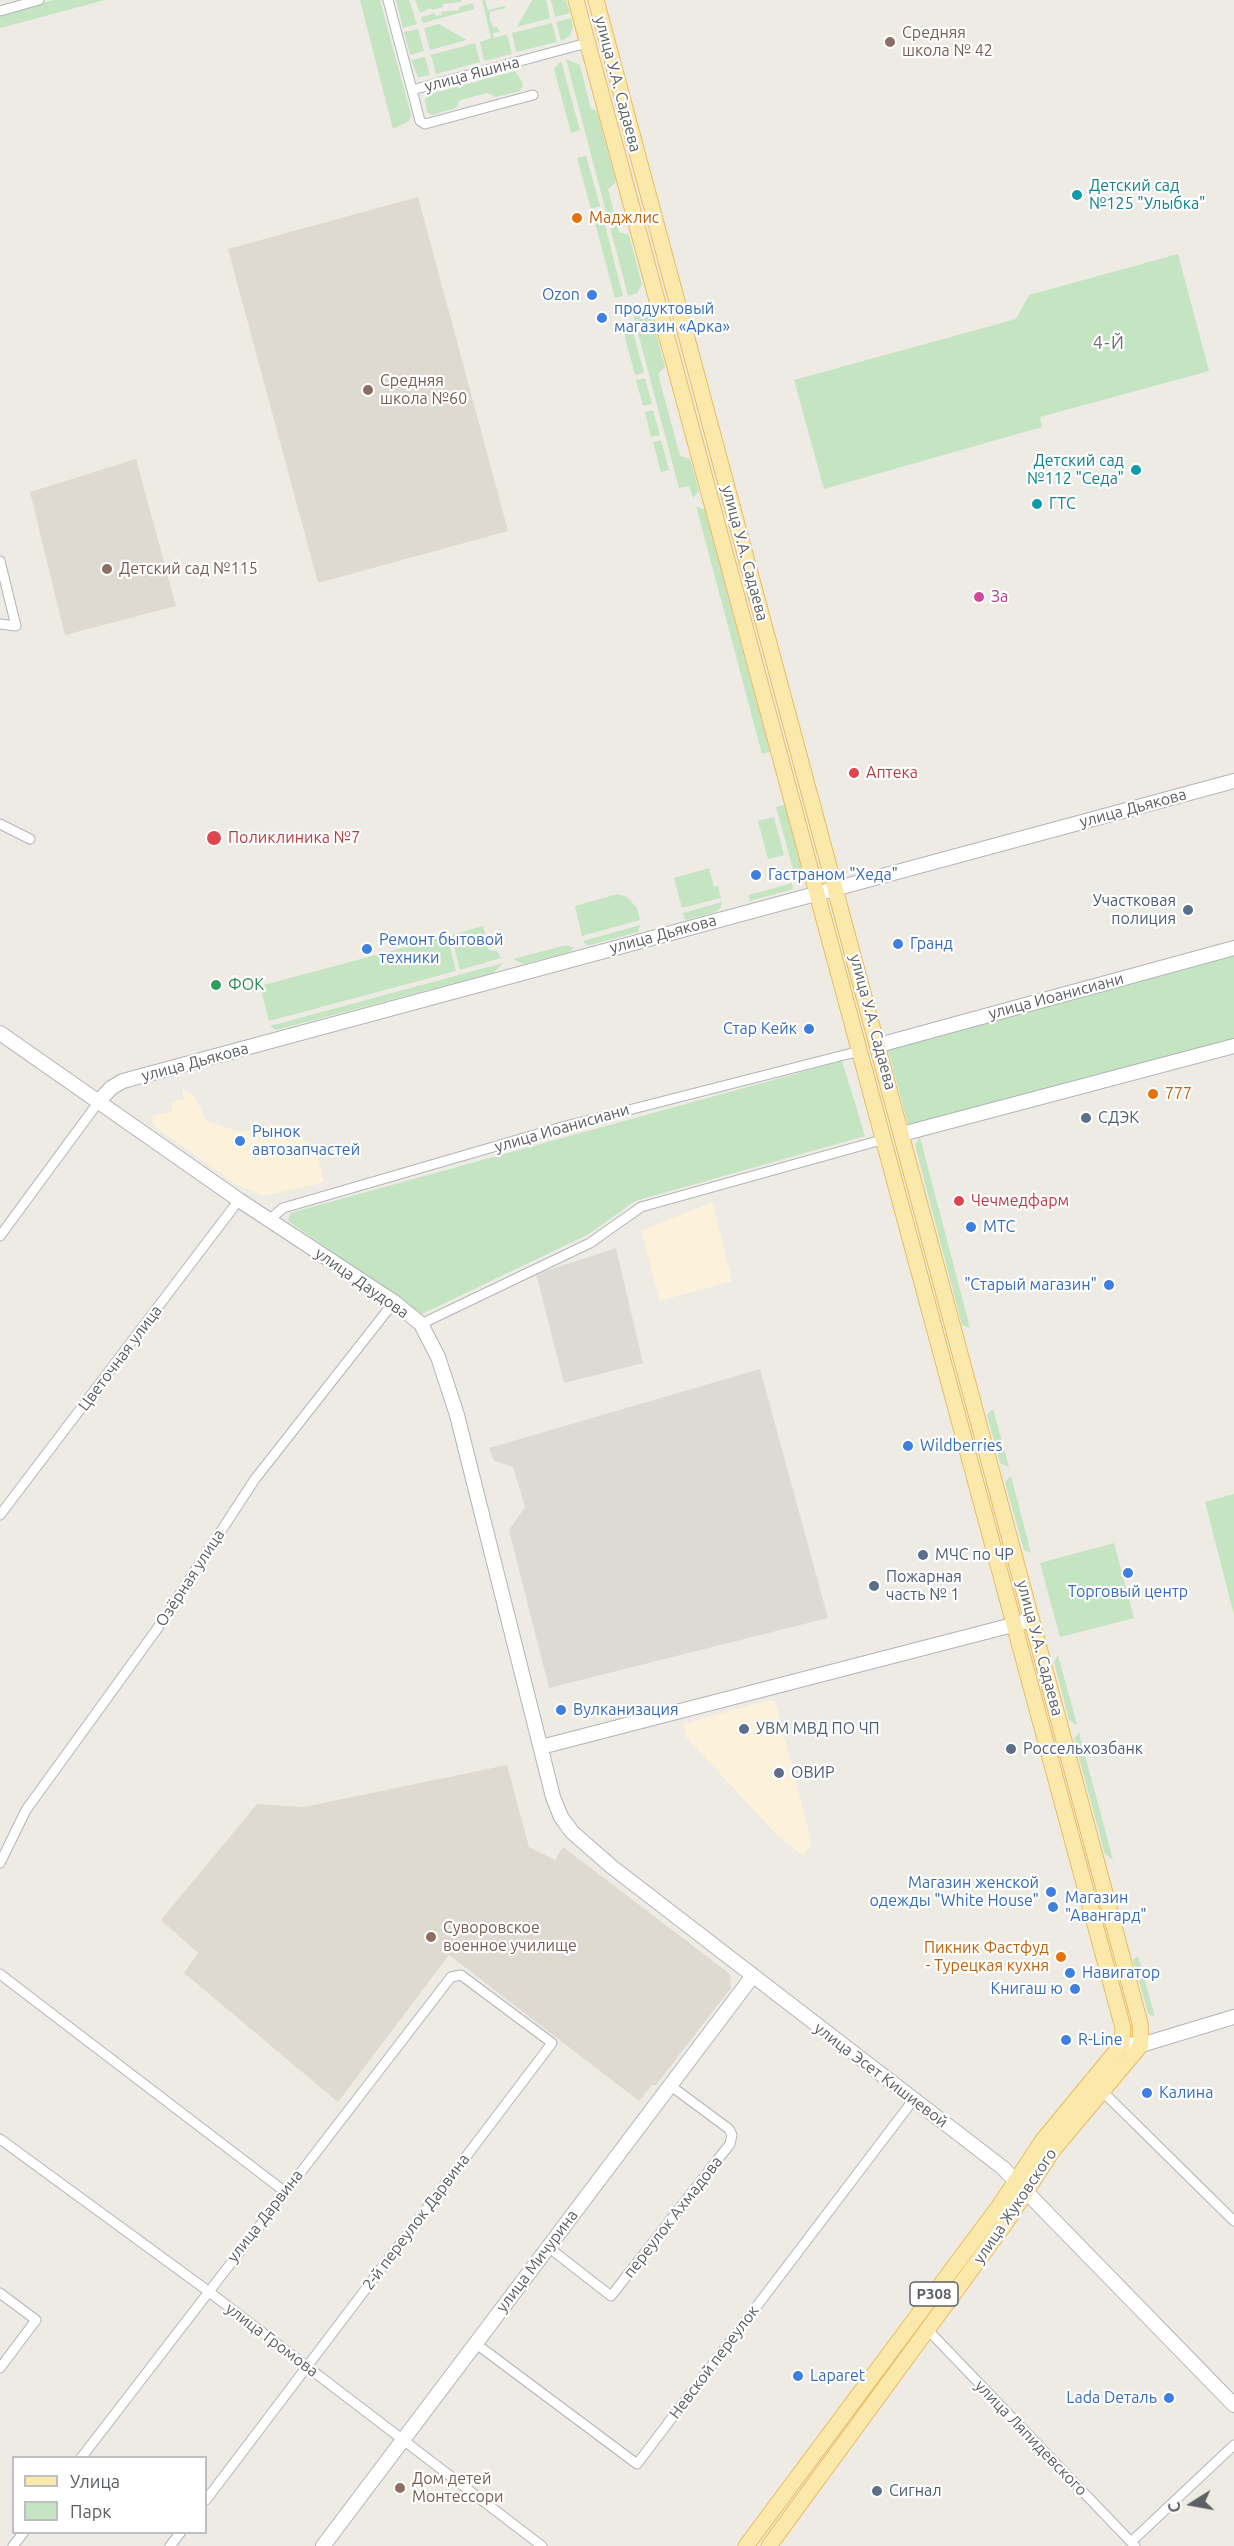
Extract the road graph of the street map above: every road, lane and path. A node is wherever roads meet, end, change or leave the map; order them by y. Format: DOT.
graph roads {
  1 [pos="39,0"];
  2 [pos="388,0"];
  3 [pos="576,0"];
  4 [pos="596,0"];
  5 [pos="0,11"];
  6 [pos="588,43"];
  7 [pos="412,90"];
  8 [pos="533,95"];
  9 [pos="0,561"];
  10 [pos="0,624"];
  11 [pos="1234,781"];
  12 [pos="0,824"];
  13 [pos="30,839"];
  14 [pos="837,888"];
  15 [pos="818,893"];
  16 [pos="1234,948"];
  17 [pos="0,1033"];
  18 [pos="879,1045"];
  19 [pos="1234,1046"];
  20 [pos="860,1051"];
  21 [pos="100,1100"];
  22 [pos="903,1134"];
  23 [pos="885,1139"];
  24 [pos="239,1200"];
  25 [pos="269,1220"];
  26 [pos="0,1236"];
  27 [pos="394,1302"];
  28 [pos="421,1324"];
  29 [pos="0,1515"];
  30 [pos="1032,1620"];
  31 [pos="1014,1624"];
  32 [pos="541,1747"];
  33 [pos="0,1863"];
  34 [pos="0,1974"];
  35 [pos="451,1977"];
  36 [pos="752,1977"];
  37 [pos="1234,2017"];
  38 [pos="1122,2044"];
  39 [pos="1141,2045"];
  40 [pos="671,2086"];
  41 [pos="1101,2090"];
  42 [pos="914,2099"];
  43 [pos="0,2139"];
  44 [pos="1014,2181"];
  45 [pos="284,2191"];
  46 [pos="1026,2193"];
  47 [pos="1234,2221"];
  48 [pos="548,2247"];
  49 [pos="208,2291"];
  50 [pos="0,2293"];
  51 [pos="928,2330"];
  52 [pos="475,2343"];
  53 [pos="306,2366"];
  54 [pos="0,2368"];
  55 [pos="1234,2405"];
  56 [pos="402,2439"];
  57 [pos="1234,2445"];
  58 [pos="82,2456"];
  59 [pos="207,2498"];
  60 [pos="22,2534"];
  61 [pos="179,2534"];
  62 [pos="1133,2544"];
  63 [pos="13,2546"];
  64 [pos="170,2546"];
  65 [pos="323,2546"];
  66 [pos="542,2546"];
  67 [pos="746,2546"];
  68 [pos="769,2546"];
  1 -- 5 [label="street"];
  2 -- 7 [label="street, улица Яшина"];
  3 -- 6 [label="main road, улица У.А. Садаева"];
  4 -- 14 [label="main road, улица У.А. Садаева"];
  6 -- 7 [label="street, улица Яшина"];
  6 -- 15 [label="main road, улица У.А. Садаева"];
  7 -- 8 [label="street"];
  9 -- 10 [label="street"];
  11 -- 14 [label="street, улица Дьякова"];
  12 -- 13 [label="street"];
  14 -- 15 [label="street, улица Дьякова"];
  14 -- 18 [label="main road, улица У.А. Садаева"];
  15 -- 20 [label="main road, улица У.А. Садаева"];
  15 -- 21 [label="street, улица Дьякова"];
  16 -- 18 [label="street, улица Иоанисиани"];
  17 -- 21 [label="street, улица Даудова"];
  18 -- 22 [label="main road, улица У.А. Садаева"];
  19 -- 22 [label="street"];
  20 -- 23 [label="main road, улица У.А. Садаева"];
  20 -- 25 [label="street, улица Иоанисиани"];
  21 -- 24 [label="street, улица Даудова"];
  21 -- 26 [label="street"];
  22 -- 30 [label="main road, улица У.А. Садаева"];
  23 -- 28 [label="street"];
  23 -- 31 [label="main road, улица У.А. Садаева"];
  24 -- 25 [label="street, улица Даудова"];
  24 -- 29 [label="street, Цветочная улица"];
  25 -- 27 [label="street, улица Даудова"];
  27 -- 28 [label="street, улица Даудова"];
  27 -- 33 [label="street, Озёрная улица"];
  28 -- 32 [label="street, улица Даудова"];
  30 -- 31 [label="street"];
  30 -- 39 [label="main road, улица У.А. Садаева"];
  31 -- 32 [label="street"];
  31 -- 38 [label="main road, улица У.А. Садаева"];
  32 -- 36 [label="street, улица Эсет Кишиевой"];
  34 -- 45 [label="street"];
  35 -- 45 [label="street, улица Дарвина"];
  35 -- 53 [label="street, 2-й переулок Дарвина"];
  36 -- 40 [label="street, улица Мичурина"];
  36 -- 42 [label="street, улица Эсет Кишиевой"];
  37 -- 39 [label="street"];
  38 -- 39 [label="street"];
  38 -- 44 [label="main road, P308"];
  39 -- 41 [label="main road, улица Жуковского / P308"];
  40 -- 48 [label="street, улица Мичурина"];
  40 -- 48 [label="street, переулок Ахмадова"];
  41 -- 46 [label="main road, улица Жуковского / P308"];
  41 -- 47 [label="street"];
  42 -- 44 [label="street, улица Эсет Кишиевой"];
  42 -- 52 [label="street, Невской переулок"];
  43 -- 49 [label="street, улица Громова"];
  44 -- 46 [label="street, улица Эсет Кишиевой"];
  44 -- 67 [label="main road, P308"];
  45 -- 49 [label="street, улица Дарвина"];
  46 -- 51 [label="main road, улица Жуковского / P308"];
  46 -- 55 [label="street, улица Эсет Кишиевой"];
  48 -- 52 [label="street, улица Мичурина"];
  49 -- 53 [label="street, улица Громова"];
  49 -- 58 [label="street, улица Дарвина"];
  50 -- 54 [label="street"];
  51 -- 62 [label="street, улица Ляпидевского"];
  51 -- 68 [label="main road, улица Жуковского / P308"];
  52 -- 56 [label="street, улица Мичурина"];
  53 -- 56 [label="street, улица Громова"];
  53 -- 59 [label="street, 2-й переулок Дарвина"];
  56 -- 65 [label="street, улица Мичурина"];
  56 -- 66 [label="street, улица Громова"];
  57 -- 62 [label="street"];
  60 -- 63 [label="street"];
  61 -- 64 [label="street"];
}
